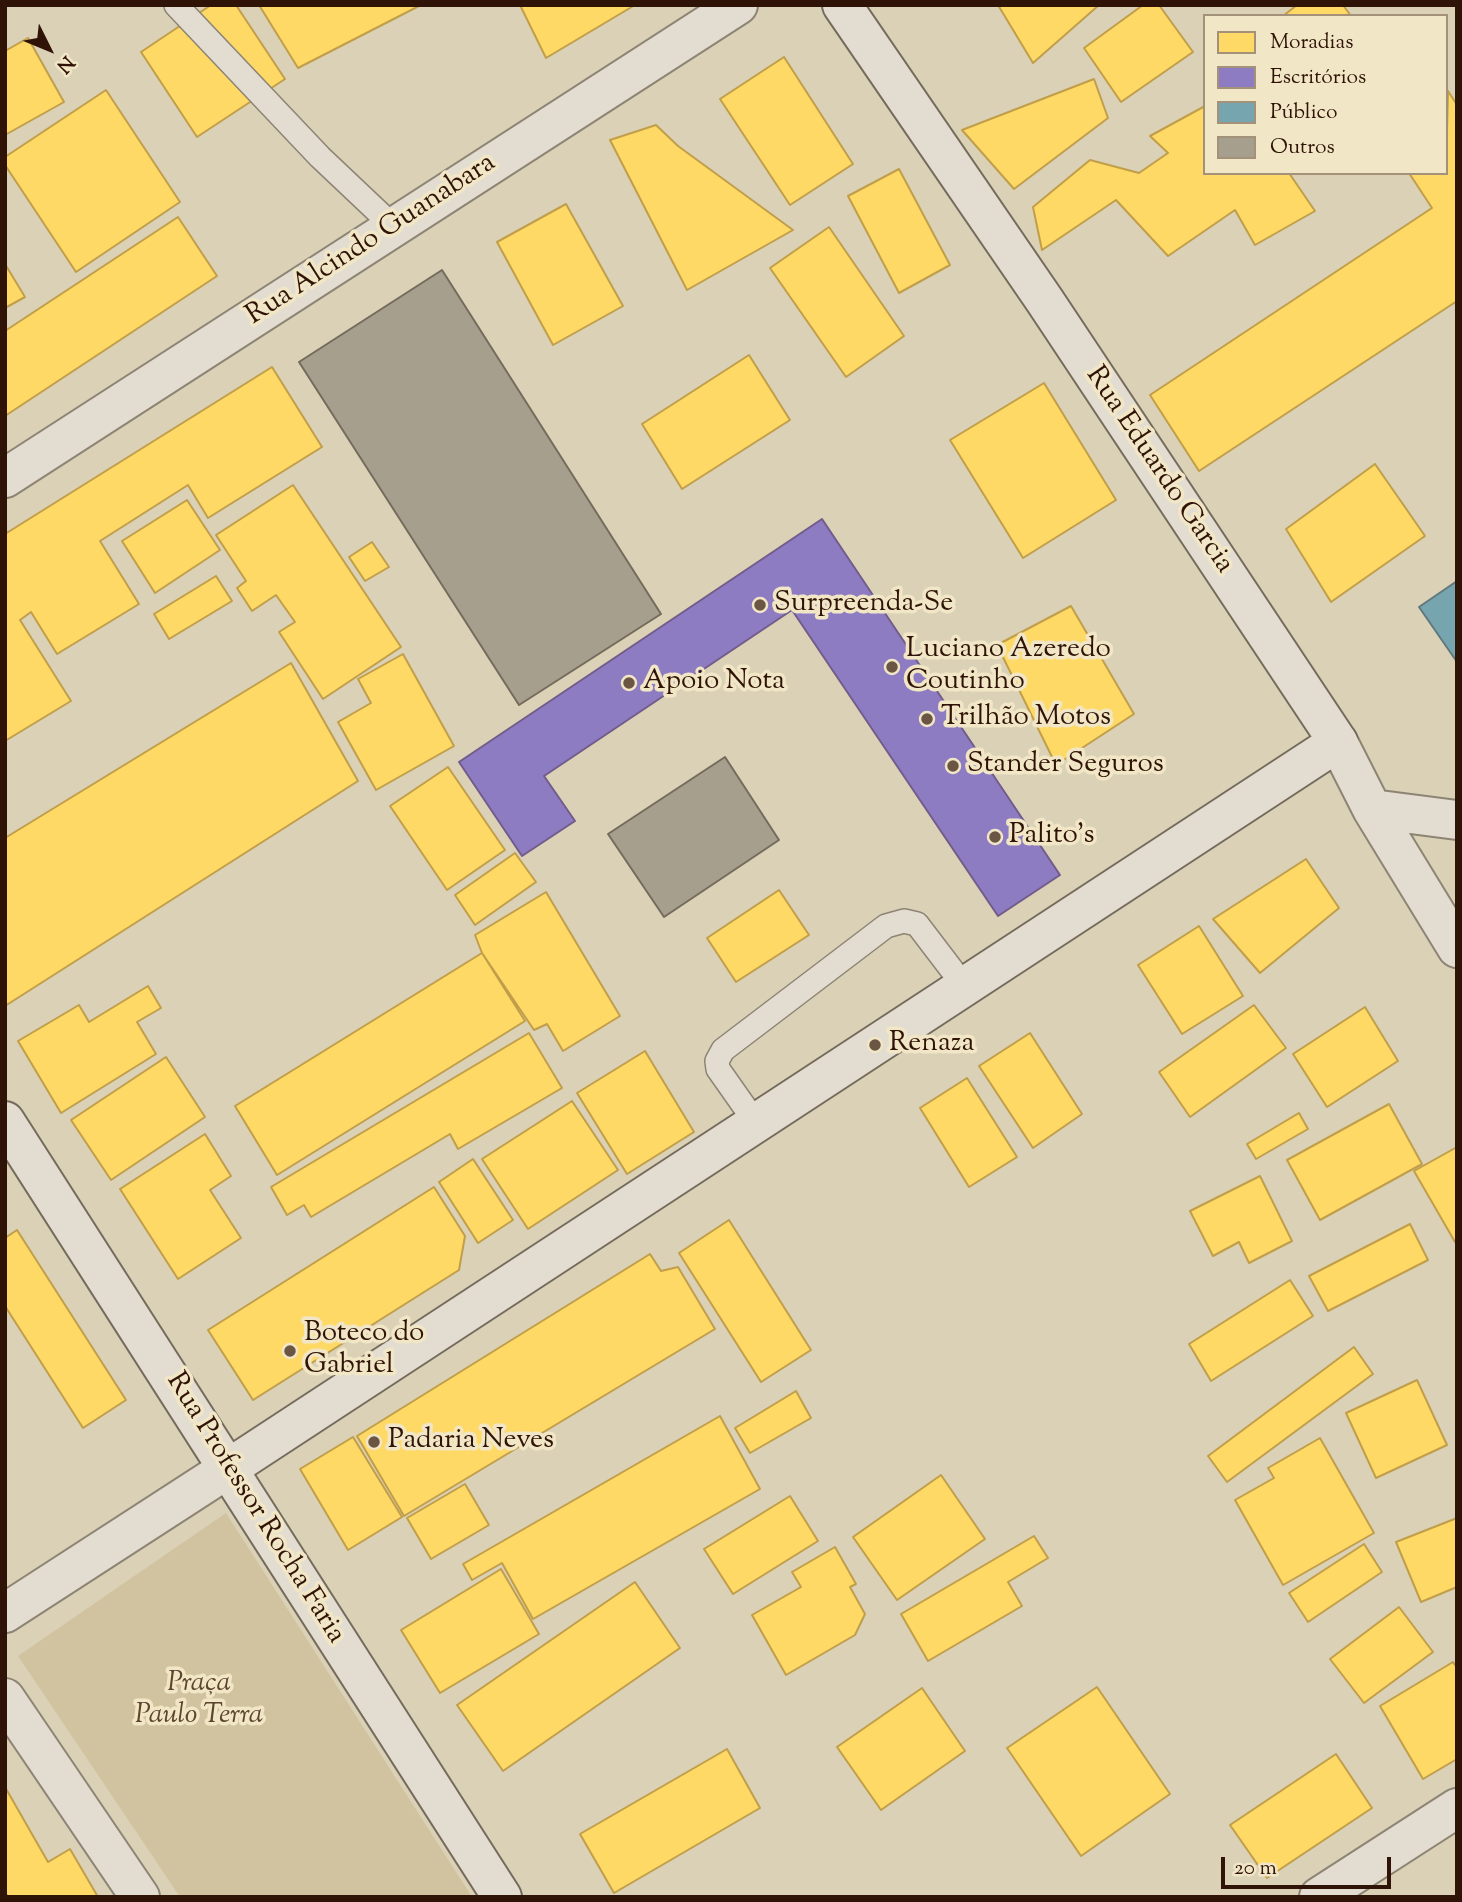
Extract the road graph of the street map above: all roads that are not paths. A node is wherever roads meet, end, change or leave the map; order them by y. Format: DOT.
graph roads {
  1 [pos="176,5"];
  2 [pos="738,5"];
  3 [pos="842,5"];
  4 [pos="394,226"];
  5 [pos="5,478"];
  6 [pos="1338,742"];
  7 [pos="1372,809"];
  8 [pos="1457,820"];
  9 [pos="1457,948"];
  10 [pos="965,987"];
  11 [pos="5,1121"];
  12 [pos="756,1124"];
  13 [pos="229,1468"];
  14 [pos="5,1613"];
  15 [pos="5,1698"];
  16 [pos="1457,1808"];
  17 [pos="140,1897"];
  18 [pos="502,1897"];
  19 [pos="1319,1897"];
  1 -- 4 [label="lane"];
  2 -- 4 [label="main road, Rua Alcindo Guanabara"];
  3 -- 6 [label="main road, Rua Eduardo Garcia"];
  4 -- 5 [label="main road, Rua Alcindo Guanabara"];
  6 -- 7 [label="main road, Rua Eduardo Garcia"];
  6 -- 10 [label="main road"];
  7 -- 8 [label="main road"];
  7 -- 9 [label="main road, Rua Eduardo Garcia"];
  10 -- 12 [label="main road"];
  10 -- 12 [label="lane"];
  11 -- 13 [label="main road, Rua Professor Rocha Faria"];
  12 -- 13 [label="main road"];
  13 -- 14 [label="main road"];
  13 -- 18 [label="main road, Rua Professor Rocha Faria"];
  15 -- 17 [label="main road"];
  16 -- 19 [label="main road"];
}
